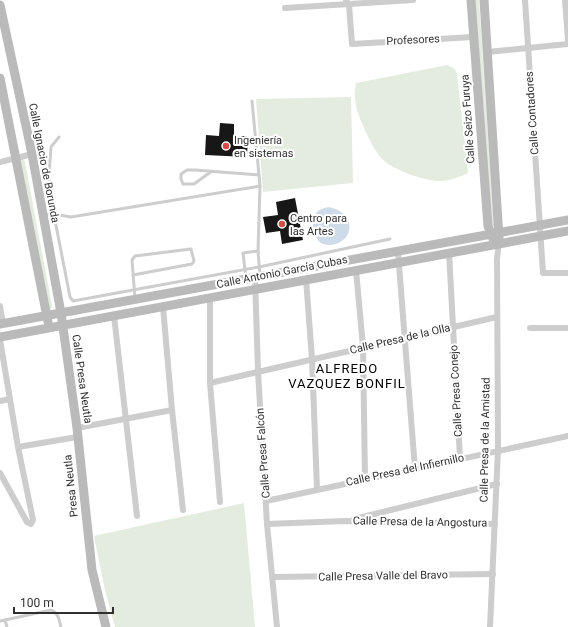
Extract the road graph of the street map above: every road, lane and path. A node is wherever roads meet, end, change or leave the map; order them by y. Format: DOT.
graph roads {
  1 [pos="413,0"];
  2 [pos="471,0"];
  3 [pos="484,0"];
  4 [pos="525,0"];
  5 [pos="565,0"];
  6 [pos="347,2"];
  7 [pos="0,5"];
  8 [pos="285,8"];
  9 [pos="473,36"];
  10 [pos="568,40"];
  11 [pos="568,44"];
  12 [pos="528,48"];
  13 [pos="488,52"];
  14 [pos="0,78"];
  15 [pos="2,95"];
  16 [pos="252,101"];
  17 [pos="59,137"];
  18 [pos="32,154"];
  19 [pos="15,159"];
  20 [pos="0,162"];
  21 [pos="212,171"];
  22 [pos="259,175"];
  23 [pos="260,186"];
  24 [pos="51,197"];
  25 [pos="43,198"];
  26 [pos="54,214"];
  27 [pos="43,216"];
  28 [pos="568,220"];
  29 [pos="540,226"];
  30 [pos="568,231"];
  31 [pos="541,236"];
  32 [pos="390,239"];
  33 [pos="496,239"];
  34 [pos="258,251"];
  35 [pos="398,252"];
  36 [pos="449,252"];
  37 [pos="399,262"];
  38 [pos="259,267"];
  39 [pos="245,269"];
  40 [pos="356,270"];
  41 [pos="568,273"];
  42 [pos="133,275"];
  43 [pos="254,279"];
  44 [pos="306,279"];
  45 [pos="134,289"];
  46 [pos="256,290"];
  47 [pos="210,298"];
  48 [pos="135,300"];
  49 [pos="0,306"];
  50 [pos="163,307"];
  51 [pos="60,313"];
  52 [pos="47,316"];
  53 [pos="114,316"];
  54 [pos="497,317"];
  55 [pos="2,324"];
  56 [pos="62,326"];
  57 [pos="453,326"];
  58 [pos="50,328"];
  59 [pos="530,328"];
  60 [pos="568,328"];
  61 [pos="405,337"];
  62 [pos="0,339"];
  63 [pos="363,348"];
  64 [pos="312,359"];
  65 [pos="258,371"];
  66 [pos="210,383"];
  67 [pos="10,399"];
  68 [pos="0,401"];
  69 [pos="172,410"];
  70 [pos="126,419"];
  71 [pos="77,432"];
  72 [pos="568,436"];
  73 [pos="18,447"];
  74 [pos="498,450"];
  75 [pos="460,458"];
  76 [pos="415,469"];
  77 [pos="0,473"];
  78 [pos="365,479"];
  79 [pos="496,484"];
  80 [pos="317,490"];
  81 [pos="266,500"];
  82 [pos="220,502"];
  83 [pos="183,510"];
  84 [pos="137,516"];
  85 [pos="345,521"];
  86 [pos="268,524"];
  87 [pos="495,524"];
  88 [pos="493,574"];
  89 [pos="273,577"];
  90 [pos="5,620"];
  91 [pos="0,621"];
  92 [pos="7,627"];
  93 [pos="61,627"];
  94 [pos="106,627"];
  95 [pos="277,627"];
  96 [pos="490,627"];
  1 -- 6 [label="street"];
  2 -- 9 [label="street, Calle Seizo Furuya"];
  3 -- 13 [label="street, Calle Seizo Furuya"];
  4 -- 12 [label="street, Calle Contadores"];
  5 -- 10 [label="street"];
  6 -- 8 [label="street"];
  6 -- 9 [label="street, Profesores"];
  7 -- 18 [label="street, Calle Ignacio de Borunda"];
  9 -- 33 [label="street, Calle Seizo Furuya"];
  11 -- 12 [label="street"];
  12 -- 13 [label="street"];
  12 -- 29 [label="street, Calle Contadores"];
  13 -- 33 [label="street, Calle Seizo Furuya"];
  14 -- 15 [label="street"];
  15 -- 19 [label="street"];
  16 -- 22 [label="lane"];
  17 -- 24 [label="lane"];
  18 -- 19 [label="street"];
  18 -- 25 [label="street, Calle Ignacio de Borunda"];
  19 -- 20 [label="street"];
  19 -- 52 [label="street"];
  21 -- 21 [label="lane"];
  21 -- 22 [label="lane"];
  22 -- 23 [label="lane"];
  23 -- 26 [label="lane"];
  23 -- 34 [label="lane"];
  24 -- 25 [label="lane"];
  24 -- 26 [label="lane"];
  25 -- 27 [label="street, Calle Ignacio de Borunda"];
  26 -- 27 [label="lane"];
  26 -- 45 [label="lane"];
  27 -- 51 [label="street, Calle Ignacio de Borunda"];
  28 -- 29 [label="street, Calle Antonio García Cubas"];
  29 -- 31 [label="street, Calle Contadores"];
  29 -- 33 [label="street, Calle Antonio García Cubas"];
  30 -- 31 [label="street, Calle Antonio García Cubas"];
  31 -- 33 [label="street, Calle Antonio García Cubas"];
  31 -- 41 [label="street, Calle Contadores"];
  32 -- 38 [label="lane"];
  33 -- 35 [label="street, Calle Antonio García Cubas"];
  33 -- 36 [label="street, Calle Antonio García Cubas"];
  33 -- 54 [label="street, Calle Presa de la Amistad"];
  34 -- 38 [label="lane"];
  34 -- 39 [label="lane"];
  35 -- 37 [label="street"];
  35 -- 43 [label="street, Calle Antonio García Cubas"];
  36 -- 37 [label="street, Calle Antonio García Cubas"];
  36 -- 57 [label="street, Calle Presa Conejo"];
  37 -- 40 [label="street, Calle Antonio García Cubas"];
  37 -- 61 [label="street"];
  38 -- 39 [label="lane"];
  38 -- 43 [label="lane"];
  39 -- 43 [label="lane"];
  39 -- 45 [label="lane"];
  40 -- 44 [label="street, Calle Antonio García Cubas"];
  40 -- 63 [label="street"];
  42 -- 42 [label="lane"];
  42 -- 45 [label="lane"];
  43 -- 46 [label="street, Calle Presa Falcón"];
  43 -- 48 [label="street, Calle Antonio García Cubas"];
  44 -- 46 [label="street, Calle Antonio García Cubas"];
  44 -- 64 [label="street"];
  45 -- 48 [label="lane"];
  46 -- 47 [label="street, Calle Antonio García Cubas"];
  46 -- 65 [label="street, Calle Presa Falcón"];
  47 -- 50 [label="street, Calle Antonio García Cubas"];
  47 -- 66 [label="street"];
  48 -- 51 [label="street, Calle Antonio García Cubas"];
  49 -- 55 [label="street"];
  50 -- 53 [label="street, Calle Antonio García Cubas"];
  50 -- 69 [label="street"];
  51 -- 52 [label="street, Calle Antonio García Cubas"];
  51 -- 56 [label="street, Calle Ignacio de Borunda"];
  52 -- 55 [label="street, Calle Antonio García Cubas"];
  52 -- 58 [label="street"];
  53 -- 56 [label="street, Calle Antonio García Cubas"];
  53 -- 70 [label="street"];
  54 -- 57 [label="street, Calle Presa de la Olla"];
  54 -- 74 [label="street, Calle Presa de la Amistad"];
  56 -- 58 [label="street, Calle Antonio García Cubas"];
  56 -- 71 [label="street, Calle Presa Neutla"];
  57 -- 61 [label="street, Calle Presa de la Olla"];
  57 -- 75 [label="street, Calle Presa Conejo"];
  58 -- 62 [label="street, Calle Antonio García Cubas"];
  59 -- 60 [label="street"];
  61 -- 63 [label="street, Calle Presa de la Olla"];
  61 -- 76 [label="street"];
  62 -- 67 [label="street"];
  63 -- 64 [label="street, Calle Presa de la Olla"];
  63 -- 78 [label="street"];
  64 -- 65 [label="street, Calle Presa de la Olla"];
  64 -- 80 [label="street"];
  65 -- 66 [label="street, Calle Presa de la Olla"];
  65 -- 81 [label="street, Calle Presa Falcón"];
  66 -- 82 [label="street"];
  67 -- 68 [label="street"];
  67 -- 73 [label="street"];
  69 -- 70 [label="street"];
  69 -- 83 [label="street"];
  70 -- 71 [label="street"];
  70 -- 84 [label="street"];
  71 -- 73 [label="street"];
  71 -- 94 [label="street, Presa Neutla"];
  72 -- 74 [label="street, Calle Presa del Infiernillo"];
  73 -- 77 [label="street"];
  74 -- 75 [label="street, Calle Presa del Infiernillo"];
  74 -- 79 [label="street, Calle Presa de la Amistad"];
  75 -- 76 [label="street, Calle Presa del Infiernillo"];
  76 -- 78 [label="street, Calle Presa del Infiernillo"];
  78 -- 80 [label="street, Calle Presa del Infiernillo"];
  79 -- 85 [label="street, Calle Presa de la Angostura"];
  79 -- 87 [label="street, Calle Presa de la Amistad"];
  80 -- 81 [label="street, Calle Presa del Infiernillo"];
  81 -- 86 [label="street, Calle Presa Falcón"];
  85 -- 86 [label="street, Calle Presa de la Angostura"];
  85 -- 87 [label="street, Calle Presa de la Angostura"];
  86 -- 89 [label="street, Calle Presa Falcón"];
  87 -- 88 [label="street, Calle Presa de la Amistad"];
  88 -- 89 [label="street, Calle Presa Valle del Bravo"];
  88 -- 96 [label="street, Calle Presa de la Amistad"];
  89 -- 95 [label="street, Calle Presa Falcón"];
  90 -- 91 [label="lane"];
  90 -- 92 [label="lane"];
  90 -- 93 [label="lane"];
}
